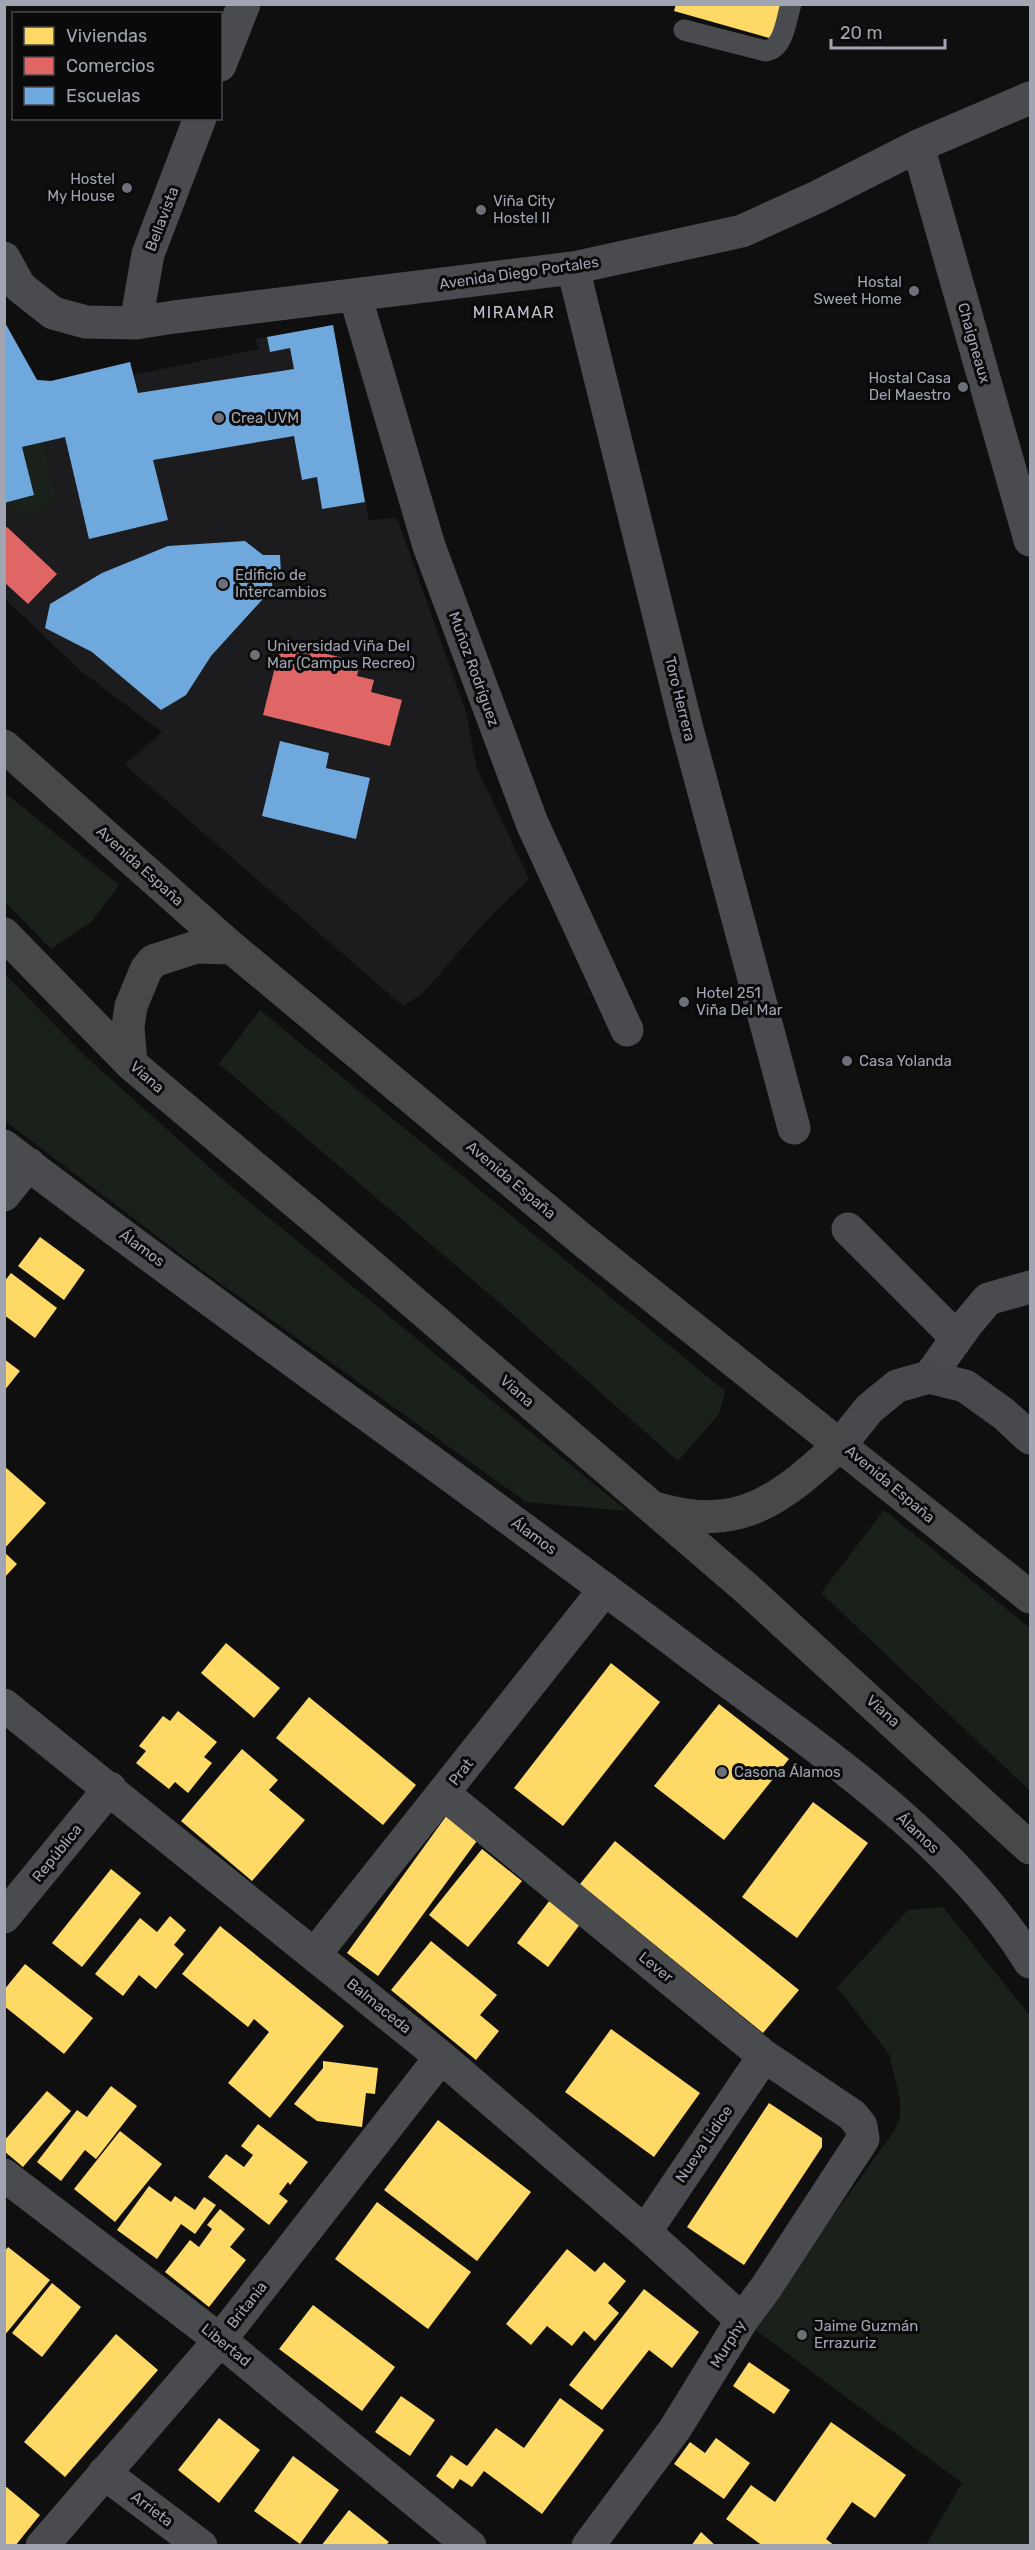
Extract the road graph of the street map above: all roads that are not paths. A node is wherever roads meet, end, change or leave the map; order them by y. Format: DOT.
graph roads {
  1 [pos="244,4"];
  2 [pos="791,4"];
  3 [pos="684,30"];
  4 [pos="222,59"];
  5 [pos="1030,98"];
  6 [pos="199,120"];
  7 [pos="918,146"];
  8 [pos="4,258"];
  9 [pos="573,268"];
  10 [pos="355,296"];
  11 [pos="136,323"];
  12 [pos="1030,540"];
  13 [pos="4,746"];
  14 [pos="4,934"];
  15 [pos="232,948"];
  16 [pos="627,1030"];
  17 [pos="131,1064"];
  18 [pos="794,1128"];
  19 [pos="17,1155"];
  20 [pos="4,1195"];
  21 [pos="848,1229"];
  22 [pos="1030,1287"];
  23 [pos="957,1338"];
  24 [pos="929,1377"];
  25 [pos="1030,1438"];
  26 [pos="841,1444"];
  27 [pos="650,1506"];
  28 [pos="605,1588"];
  29 [pos="1030,1597"];
  30 [pos="4,1705"];
  31 [pos="110,1788"];
  32 [pos="444,1794"];
  33 [pos="1030,1848"];
  34 [pos="4,1917"];
  35 [pos="315,1954"];
  36 [pos="1030,1962"];
  37 [pos="764,2056"];
  38 [pos="441,2057"];
  39 [pos="863,2139"];
  40 [pos="4,2175"];
  41 [pos="645,2232"];
  42 [pos="742,2320"];
  43 [pos="220,2340"];
  44 [pos="104,2473"];
  45 [pos="42,2546"];
  46 [pos="201,2546"];
  47 [pos="470,2546"];
  48 [pos="588,2546"];
  1 -- 4 [label="street"];
  2 -- 3 [label="lane"];
  5 -- 7 [label="street, Avenida Diego Portales"];
  6 -- 11 [label="street, Bellavista"];
  7 -- 9 [label="street, Avenida Diego Portales"];
  7 -- 12 [label="street, Chaigneaux"];
  8 -- 11 [label="street, Avenida Diego Portales"];
  9 -- 10 [label="street, Avenida Diego Portales"];
  9 -- 18 [label="street, Toro Herrera"];
  10 -- 11 [label="street, Avenida Diego Portales"];
  10 -- 16 [label="street, Muñoz Rodríguez"];
  13 -- 15 [label="main road, Avenida España"];
  14 -- 17 [label="main road, Viana"];
  15 -- 17 [label="main road"];
  15 -- 26 [label="main road, Avenida España"];
  17 -- 27 [label="main road, Viana"];
  19 -- 20 [label="street"];
  19 -- 28 [label="street, Álamos"];
  21 -- 23 [label="street"];
  22 -- 23 [label="street"];
  23 -- 24 [label="street"];
  24 -- 25 [label="street"];
  24 -- 26 [label="street"];
  26 -- 27 [label="main road"];
  26 -- 29 [label="main road, Avenida España"];
  27 -- 33 [label="main road, Viana"];
  28 -- 32 [label="street, Prat"];
  28 -- 36 [label="street, Álamos"];
  30 -- 31 [label="street, Balmaceda"];
  31 -- 34 [label="street, República"];
  31 -- 35 [label="street, Balmaceda"];
  32 -- 35 [label="street, Prat"];
  32 -- 37 [label="street, Lever"];
  35 -- 38 [label="street, Balmaceda"];
  37 -- 39 [label="street, Lever"];
  37 -- 41 [label="street, Nueva Lidice"];
  38 -- 41 [label="street, Balmaceda"];
  38 -- 43 [label="street, Britania"];
  39 -- 42 [label="street, Murphy"];
  40 -- 43 [label="street, Libertad"];
  41 -- 42 [label="street, Balmaceda"];
  42 -- 48 [label="street, Murphy"];
  43 -- 44 [label="street, Britania"];
  43 -- 47 [label="street, Libertad"];
  44 -- 45 [label="street, Britania"];
  44 -- 46 [label="street, Arrieta"];
}
